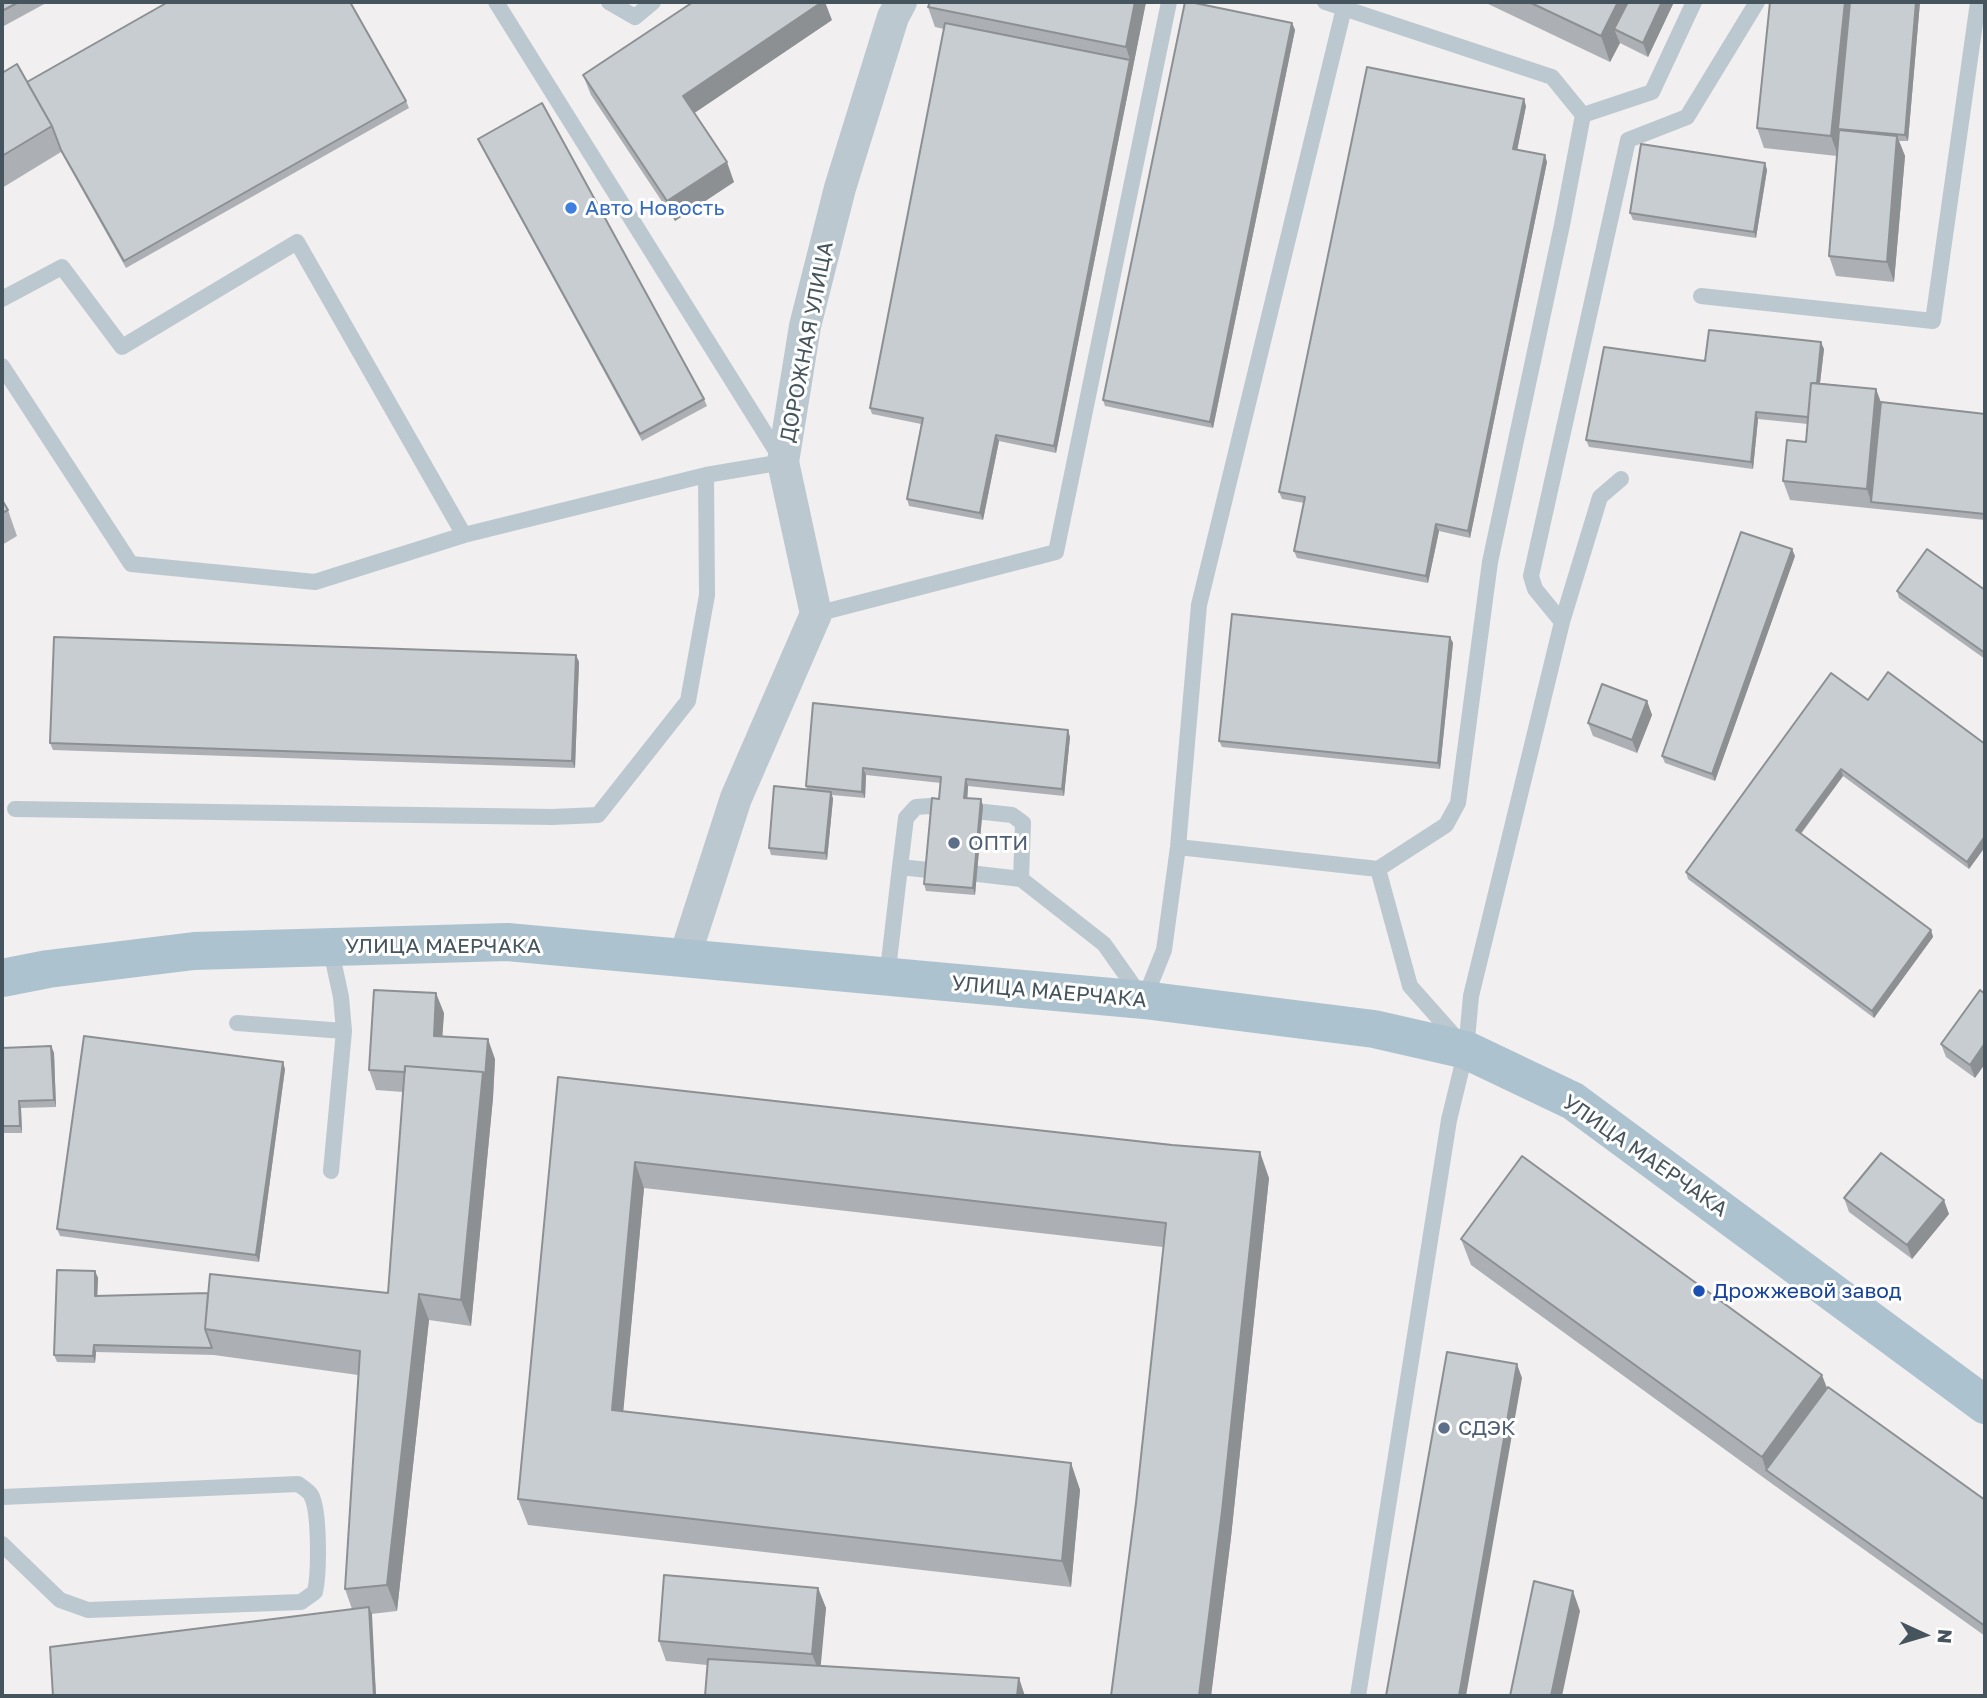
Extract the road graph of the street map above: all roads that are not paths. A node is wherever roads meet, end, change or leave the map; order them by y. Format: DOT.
graph roads {
  1 [pos="496,2"];
  2 [pos="610,2"];
  3 [pos="653,2"];
  4 [pos="1169,2"];
  5 [pos="1325,2"];
  6 [pos="1694,2"];
  7 [pos="1757,2"];
  8 [pos="1978,2"];
  9 [pos="893,7"];
  10 [pos="1344,8"];
  11 [pos="1583,115"];
  12 [pos="1701,296"];
  13 [pos="2,299"];
  14 [pos="2,366"];
  15 [pos="783,462"];
  16 [pos="706,475"];
  17 [pos="1621,479"];
  18 [pos="464,535"];
  19 [pos="816,614"];
  20 [pos="1562,622"];
  21 [pos="15,809"];
  22 [pos="1178,847"];
  23 [pos="900,867"];
  24 [pos="1378,869"];
  25 [pos="928,870"];
  26 [pos="978,874"];
  27 [pos="1021,879"];
  28 [pos="330,946"];
  29 [pos="684,959"];
  30 [pos="2,978"];
  31 [pos="887,978"];
  32 [pos="1144,1000"];
  33 [pos="237,1023"];
  34 [pos="344,1031"];
  35 [pos="1466,1050"];
  36 [pos="331,1171"];
  37 [pos="1985,1405"];
  38 [pos="2,1497"];
  39 [pos="2,1544"];
  40 [pos="1358,1696"];
  1 -- 15 [label="lane"];
  2 -- 3 [label="lane"];
  4 -- 19 [label="lane"];
  5 -- 10 [label="lane"];
  6 -- 11 [label="lane"];
  7 -- 20 [label="lane"];
  8 -- 12 [label="lane"];
  9 -- 15 [label="street, ДОРОЖНАЯ УЛИЦА"];
  10 -- 11 [label="lane"];
  10 -- 22 [label="lane"];
  11 -- 24 [label="lane"];
  13 -- 18 [label="lane"];
  14 -- 18 [label="lane"];
  15 -- 16 [label="lane"];
  15 -- 19 [label="street, ДОРОЖНАЯ УЛИЦА"];
  16 -- 18 [label="lane"];
  16 -- 21 [label="lane"];
  17 -- 20 [label="lane"];
  19 -- 29 [label="street"];
  20 -- 35 [label="lane"];
  22 -- 24 [label="lane"];
  22 -- 32 [label="lane"];
  23 -- 25 [label="lane"];
  23 -- 27 [label="lane"];
  23 -- 31 [label="lane"];
  24 -- 35 [label="lane"];
  26 -- 27 [label="lane"];
  27 -- 32 [label="lane"];
  28 -- 29 [label="main road, УЛИЦА МАЕРЧАКА"];
  28 -- 30 [label="main road, УЛИЦА МАЕРЧАКА"];
  28 -- 34 [label="lane"];
  29 -- 31 [label="main road, УЛИЦА МАЕРЧАКА"];
  31 -- 32 [label="main road, УЛИЦА МАЕРЧАКА"];
  32 -- 35 [label="main road, УЛИЦА МАЕРЧАКА"];
  33 -- 34 [label="lane"];
  34 -- 36 [label="lane"];
  35 -- 37 [label="main road, УЛИЦА МАЕРЧАКА"];
  35 -- 40 [label="lane"];
  38 -- 39 [label="lane"];
}
